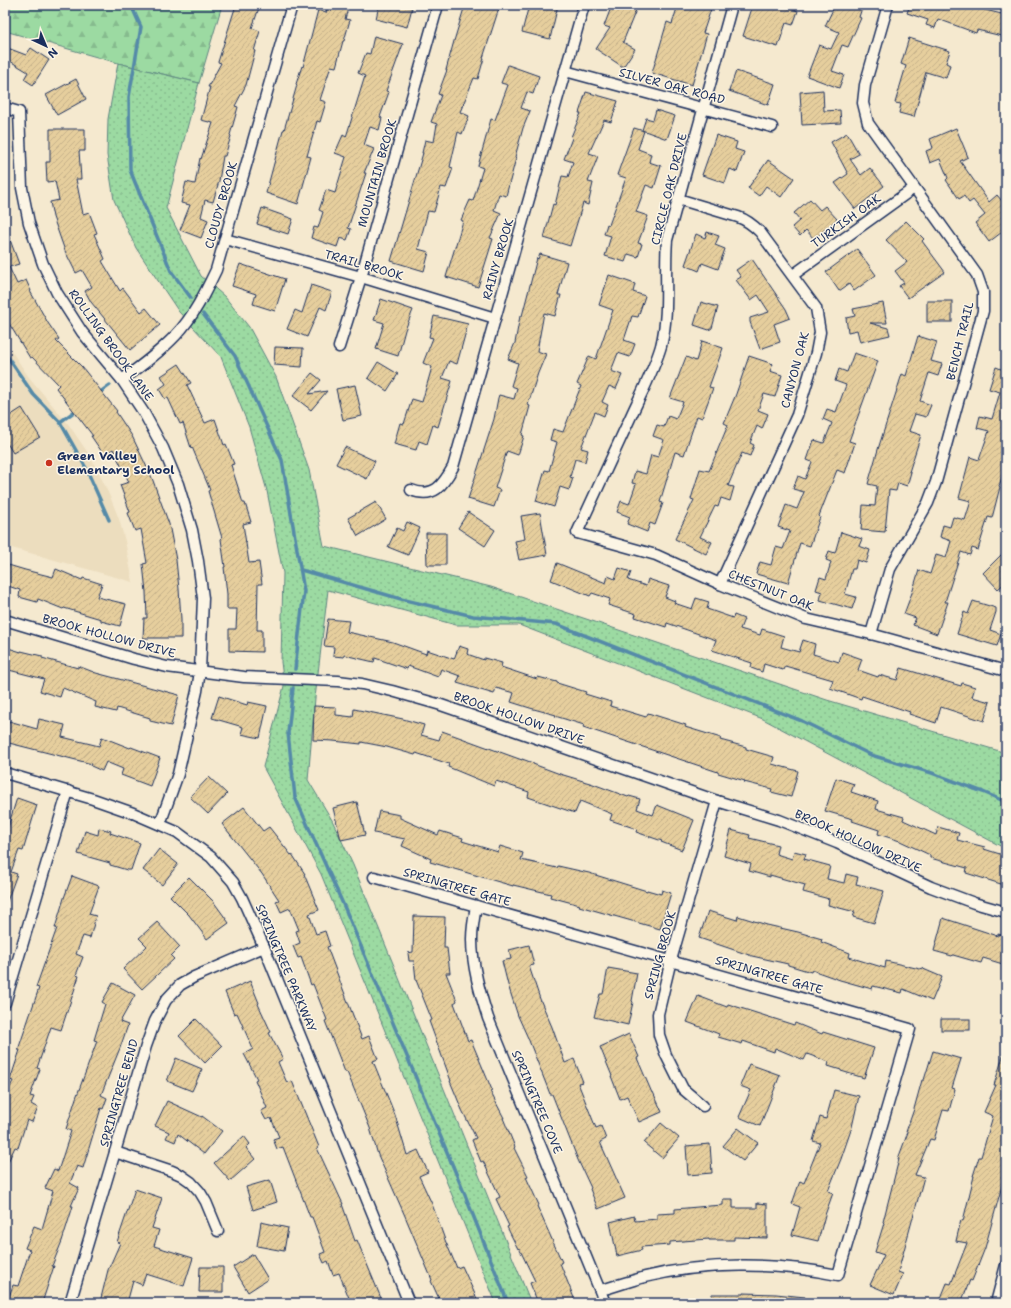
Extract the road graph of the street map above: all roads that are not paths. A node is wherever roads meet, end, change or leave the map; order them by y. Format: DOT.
graph roads {
  1 [pos="292,5"];
  2 [pos="438,5"];
  3 [pos="584,5"];
  4 [pos="732,5"];
  5 [pos="888,5"];
  6 [pos="565,70"];
  7 [pos="5,108"];
  8 [pos="703,108"];
  9 [pos="772,127"];
  10 [pos="914,188"];
  11 [pos="678,199"];
  12 [pos="225,239"];
  13 [pos="793,275"];
  14 [pos="361,278"];
  15 [pos="495,318"];
  16 [pos="339,347"];
  17 [pos="122,380"];
  18 [pos="411,490"];
  19 [pos="577,533"];
  20 [pos="720,584"];
  21 [pos="5,620"];
  22 [pos="871,634"];
  23 [pos="200,671"];
  24 [pos="1006,671"];
  25 [pos="5,773"];
  26 [pos="68,791"];
  27 [pos="717,801"];
  28 [pos="160,824"];
  29 [pos="374,877"];
  30 [pos="476,906"];
  31 [pos="1006,912"];
  32 [pos="264,947"];
  33 [pos="671,960"];
  34 [pos="5,1003"];
  35 [pos="703,1106"];
  36 [pos="115,1152"];
  37 [pos="218,1231"];
  38 [pos="1006,1265"];
  39 [pos="601,1290"];
  40 [pos="70,1303"];
  41 [pos="410,1303"];
  42 [pos="605,1303"];
  43 [pos="996,1303"];
  1 -- 12 [label="street, CLOUDY BROOK"];
  2 -- 14 [label="street, MOUNTAIN BROOK"];
  3 -- 6 [label="street, RAINY BROOK"];
  4 -- 8 [label="street, CIRCLE OAK DRIVE"];
  5 -- 10 [label="street, BENCH TRAIL"];
  6 -- 8 [label="street, SILVER OAK ROAD"];
  6 -- 15 [label="street, RAINY BROOK"];
  7 -- 17 [label="street, ROLLING BROOK LANE"];
  8 -- 9 [label="street, SILVER OAK ROAD"];
  8 -- 11 [label="street, CIRCLE OAK DRIVE"];
  10 -- 13 [label="street, TURKISH OAK"];
  10 -- 22 [label="street, BENCH TRAIL"];
  11 -- 13 [label="street, CANYON OAK"];
  11 -- 19 [label="street, CIRCLE OAK DRIVE"];
  12 -- 14 [label="street, TRAIL BROOK"];
  12 -- 17 [label="street, CLOUDY BROOK"];
  13 -- 20 [label="street, CANYON OAK"];
  14 -- 15 [label="street, TRAIL BROOK"];
  14 -- 16 [label="street, MOUNTAIN BROOK"];
  15 -- 18 [label="street, RAINY BROOK"];
  17 -- 23 [label="street, ROLLING BROOK LANE"];
  19 -- 20 [label="street, CHESTNUT OAK"];
  20 -- 22 [label="street, CHESTNUT OAK"];
  21 -- 23 [label="street, BROOK HOLLOW DRIVE"];
  22 -- 24 [label="street, CHESTNUT OAK"];
  23 -- 27 [label="street, BROOK HOLLOW DRIVE"];
  23 -- 28 [label="street, ROLLING BROOK LANE"];
  25 -- 26 [label="street, SPRINGTREE PARKWAY"];
  26 -- 28 [label="street, SPRINGTREE PARKWAY"];
  26 -- 34 [label="street"];
  27 -- 31 [label="street, BROOK HOLLOW DRIVE"];
  27 -- 33 [label="street, SPRING BROOK"];
  28 -- 32 [label="street, SPRINGTREE PARKWAY"];
  29 -- 30 [label="street, SPRINGTREE GATE"];
  30 -- 33 [label="street, SPRINGTREE GATE"];
  30 -- 39 [label="street, SPRINGTREE COVE"];
  32 -- 36 [label="street, SPRINGTREE BEND"];
  32 -- 41 [label="street, SPRINGTREE PARKWAY"];
  33 -- 35 [label="street, SPRING BROOK"];
  33 -- 39 [label="street, SPRINGTREE GATE"];
  36 -- 37 [label="street"];
  36 -- 40 [label="street, SPRINGTREE BEND"];
  38 -- 43 [label="street"];
  39 -- 42 [label="street, SPRINGTREE COVE"];
}
